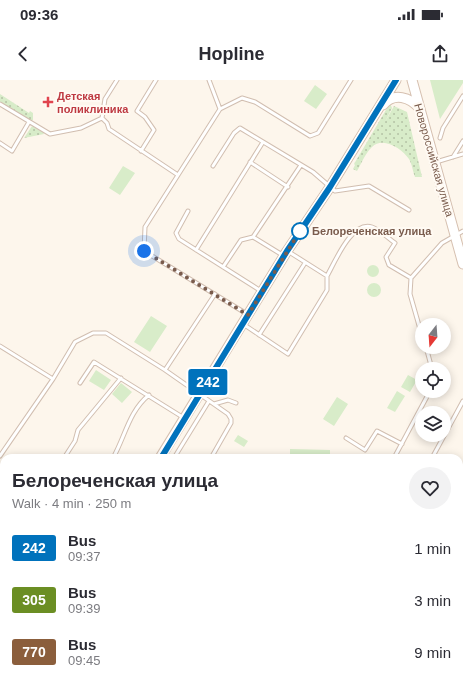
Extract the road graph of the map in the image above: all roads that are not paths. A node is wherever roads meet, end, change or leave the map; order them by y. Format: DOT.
graph roads {
  1 [pos="116,80"];
  2 [pos="156,80"];
  3 [pos="209,80"];
  4 [pos="351,80"];
  5 [pos="396,80"];
  6 [pos="412,80"];
  7 [pos="418,80"];
  8 [pos="463,96"];
  9 [pos="418,101"];
  10 [pos="0,104"];
  11 [pos="220,109"];
  12 [pos="421,110"];
  13 [pos="376,113"];
  14 [pos="102,118"];
  15 [pos="29,122"];
  16 [pos="440,138"];
  17 [pos="463,141"];
  18 [pos="263,142"];
  19 [pos="0,143"];
  20 [pos="141,151"];
  21 [pos="463,154"];
  22 [pos="453,157"];
  23 [pos="250,162"];
  24 [pos="436,162"];
  25 [pos="301,165"];
  26 [pos="213,166"];
  27 [pos="178,175"];
  28 [pos="288,187"];
  29 [pos="330,187"];
  30 [pos="409,210"];
  31 [pos="188,211"];
  32 [pos="459,233"];
  33 [pos="253,237"];
  34 [pos="196,250"];
  35 [pos="286,254"];
  36 [pos="305,263"];
  37 [pos="463,264"];
  38 [pos="223,268"];
  39 [pos="327,276"];
  40 [pos="411,278"];
  41 [pos="262,292"];
  42 [pos="215,294"];
  43 [pos="248,315"];
  44 [pos="417,318"];
  45 [pos="243,324"];
  46 [pos="259,335"];
  47 [pos="0,346"];
  48 [pos="165,370"];
  49 [pos="121,378"];
  50 [pos="53,379"];
  51 [pos="80,383"];
  52 [pos="148,395"];
  53 [pos="200,395"];
  54 [pos="426,398"];
  55 [pos="209,401"];
  56 [pos="463,401"];
  57 [pos="236,403"];
  58 [pos="214,404"];
  59 [pos="185,419"];
  60 [pos="346,438"];
  61 [pos="402,444"];
  62 [pos="1,454"];
  63 [pos="67,454"];
  64 [pos="114,454"];
  65 [pos="163,454"];
  66 [pos="176,454"];
  67 [pos="213,454"];
  68 [pos="396,454"];
  69 [pos="434,454"];
  1 -- 14 [label="lane"];
  2 -- 20 [label="lane"];
  3 -- 11 [label="lane"];
  4 -- 11 [label="lane"];
  5 -- 13 [label="street"];
  6 -- 9 [label="street, Новороссийская улица"];
  7 -- 9 [label="street"];
  8 -- 16 [label="lane"];
  9 -- 12 [label="street, Новороссийская улица"];
  10 -- 15 [label="lane"];
  11 -- 27 [label="lane"];
  12 -- 13 [label="street"];
  12 -- 24 [label="street, Новороссийская улица"];
  13 -- 29 [label="street"];
  14 -- 15 [label="lane"];
  14 -- 20 [label="lane"];
  15 -- 19 [label="lane"];
  17 -- 22 [label="lane"];
  18 -- 23 [label="lane"];
  18 -- 25 [label="lane"];
  18 -- 26 [label="lane"];
  20 -- 27 [label="lane"];
  21 -- 22 [label="lane"];
  22 -- 24 [label="lane"];
  23 -- 28 [label="lane"];
  23 -- 34 [label="lane"];
  24 -- 32 [label="street, Новороссийская улица"];
  25 -- 28 [label="lane"];
  25 -- 29 [label="lane"];
  27 -- 42 [label="lane"];
  28 -- 33 [label="lane"];
  29 -- 30 [label="lane"];
  29 -- 35 [label="street"];
  31 -- 34 [label="lane"];
  32 -- 37 [label="street, Новороссийская улица"];
  32 -- 40 [label="lane"];
  33 -- 35 [label="lane"];
  33 -- 38 [label="lane"];
  34 -- 38 [label="lane"];
  35 -- 36 [label="lane"];
  35 -- 41 [label="street"];
  36 -- 39 [label="lane"];
  36 -- 46 [label="lane"];
  38 -- 41 [label="lane"];
  39 -- 40 [label="lane"];
  39 -- 46 [label="lane"];
  40 -- 44 [label="lane"];
  41 -- 43 [label="street"];
  42 -- 43 [label="lane"];
  42 -- 48 [label="lane"];
  43 -- 45 [label="street"];
  45 -- 46 [label="lane"];
  45 -- 53 [label="street"];
  47 -- 50 [label="lane"];
  48 -- 50 [label="lane"];
  48 -- 53 [label="lane"];
  49 -- 51 [label="lane"];
  49 -- 52 [label="lane"];
  49 -- 63 [label="lane"];
  50 -- 62 [label="lane"];
  52 -- 59 [label="lane"];
  52 -- 64 [label="lane"];
  53 -- 55 [label="lane"];
  53 -- 59 [label="street"];
  54 -- 61 [label="lane"];
  55 -- 58 [label="lane"];
  55 -- 66 [label="lane"];
  56 -- 69 [label="lane"];
  57 -- 58 [label="lane"];
  58 -- 67 [label="lane"];
  59 -- 65 [label="street"];
  60 -- 61 [label="lane"];
  61 -- 68 [label="lane"];
}
